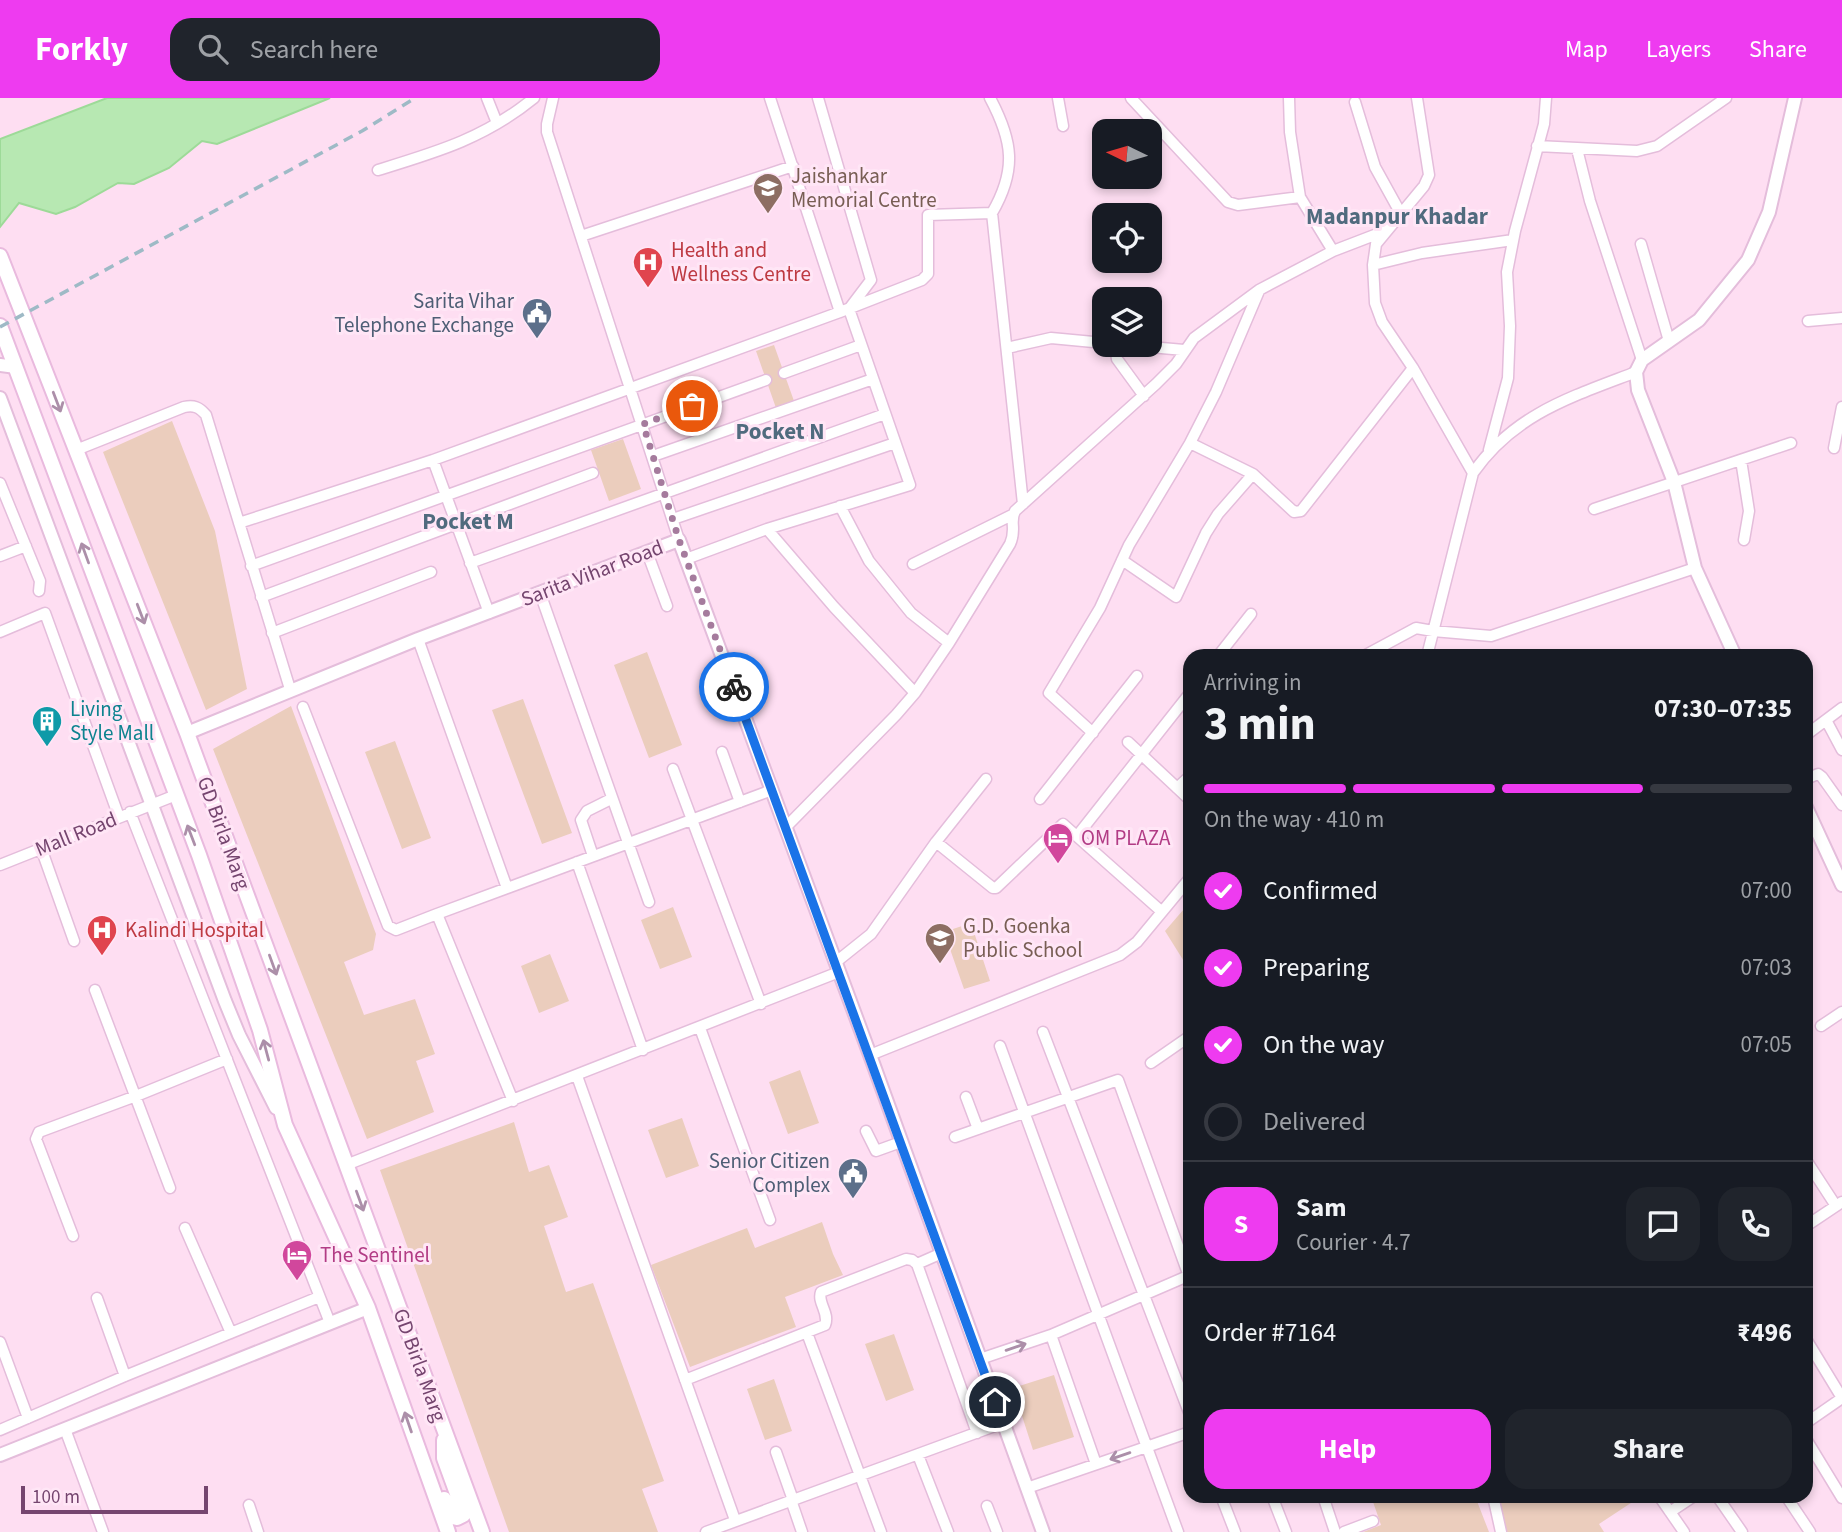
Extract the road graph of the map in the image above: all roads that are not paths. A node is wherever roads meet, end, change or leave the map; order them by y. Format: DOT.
graph roads {
  1 [pos="487,98"];
  2 [pos="534,98"];
  3 [pos="553,98"];
  4 [pos="769,98"];
  5 [pos="818,98"];
  6 [pos="990,98"];
  7 [pos="1058,98"];
  8 [pos="1131,98"];
  9 [pos="1289,98"];
  10 [pos="1417,98"];
  11 [pos="1546,98"];
  12 [pos="1726,98"];
  13 [pos="1795,98"];
  14 [pos="1355,102"];
  15 [pos="497,123"];
  16 [pos="1063,126"];
  17 [pos="1537,146"];
  18 [pos="1577,149"];
  19 [pos="793,166"];
  20 [pos="378,170"];
  21 [pos="1300,197"];
  22 [pos="992,213"];
  23 [pos="1401,214"];
  24 [pos="1385,231"];
  25 [pos="581,236"];
  26 [pos="1513,240"];
  27 [pos="1641,244"];
  28 [pos="1333,251"];
  29 [pos="0,256"];
  30 [pos="1373,265"];
  31 [pos="1259,290"];
  32 [pos="845,311"];
  33 [pos="1842,318"];
  34 [pos="1808,321"];
  35 [pos="0,326"];
  36 [pos="1669,341"];
  37 [pos="1092,342"];
  38 [pos="861,345"];
  39 [pos="1007,348"];
  40 [pos="1162,348"];
  41 [pos="1184,350"];
  42 [pos="1116,357"];
  43 [pos="0,365"];
  44 [pos="1639,366"];
  45 [pos="16,367"];
  46 [pos="1413,368"];
  47 [pos="784,373"];
  48 [pos="873,379"];
  49 [pos="766,380"];
  50 [pos="631,388"];
  51 [pos="1144,396"];
  52 [pos="0,398"];
  53 [pos="1842,407"];
  54 [pos="885,414"];
  55 [pos="643,424"];
  56 [pos="895,443"];
  57 [pos="1190,443"];
  58 [pos="1791,443"];
  59 [pos="1834,448"];
  60 [pos="76,450"];
  61 [pos="1488,451"];
  62 [pos="653,456"];
  63 [pos="433,460"];
  64 [pos="1741,460"];
  65 [pos="593,473"];
  66 [pos="1473,473"];
  67 [pos="1253,474"];
  68 [pos="1674,482"];
  69 [pos="0,483"];
  70 [pos="664,491"];
  71 [pos="447,496"];
  72 [pos="3,501"];
  73 [pos="1023,504"];
  74 [pos="840,506"];
  75 [pos="1594,509"];
  76 [pos="1012,515"];
  77 [pos="673,519"];
  78 [pos="239,523"];
  79 [pos="456,525"];
  80 [pos="767,529"];
  81 [pos="679,540"];
  82 [pos="1744,540"];
  83 [pos="26,545"];
  84 [pos="647,552"];
  85 [pos="0,556"];
  86 [pos="687,559"];
  87 [pos="1122,560"];
  88 [pos="470,563"];
  89 [pos="912,564"];
  90 [pos="251,566"];
  91 [pos="1695,568"];
  92 [pos="431,572"];
  93 [pos="39,590"];
  94 [pos="540,593"];
  95 [pos="261,597"];
  96 [pos="667,606"];
  97 [pos="489,613"];
  98 [pos="1251,614"];
  99 [pos="1433,631"];
  100 [pos="0,632"];
  101 [pos="272,633"];
  102 [pos="418,639"];
  103 [pos="949,643"];
  104 [pos="1224,649"];
  105 [pos="1377,649"];
  106 [pos="1429,649"];
  107 [pos="1732,649"];
  108 [pos="1137,676"];
  109 [pos="290,689"];
  110 [pos="915,693"];
  111 [pos="1183,702"];
  112 [pos="303,707"];
  113 [pos="1842,708"];
  114 [pos="1826,720"];
  115 [pos="1813,730"];
  116 [pos="187,733"];
  117 [pos="1093,733"];
  118 [pos="1128,742"];
  119 [pos="1842,750"];
  120 [pos="722,752"];
  121 [pos="1142,755"];
  122 [pos="673,769"];
  123 [pos="1813,776"];
  124 [pos="986,779"];
  125 [pos="1183,782"];
  126 [pos="1177,788"];
  127 [pos="772,790"];
  128 [pos="176,794"];
  129 [pos="1183,794"];
  130 [pos="611,799"];
  131 [pos="1040,799"];
  132 [pos="740,802"];
  133 [pos="152,803"];
  134 [pos="1842,805"];
  135 [pos="130,812"];
  136 [pos="119,817"];
  137 [pos="692,819"];
  138 [pos="1813,822"];
  139 [pos="786,827"];
  140 [pos="1077,836"];
  141 [pos="936,842"];
  142 [pos="627,843"];
  143 [pos="41,848"];
  144 [pos="593,856"];
  145 [pos="577,862"];
  146 [pos="0,865"];
  147 [pos="1842,885"];
  148 [pos="1183,886"];
  149 [pos="507,888"];
  150 [pos="649,902"];
  151 [pos="1161,911"];
  152 [pos="437,914"];
  153 [pos="74,942"];
  154 [pos="838,967"];
  155 [pos="95,990"];
  156 [pos="761,1004"];
  157 [pos="1842,1012"];
  158 [pos="1821,1026"];
  159 [pos="700,1028"];
  160 [pos="1043,1032"];
  161 [pos="1183,1041"];
  162 [pos="1000,1046"];
  163 [pos="643,1050"];
  164 [pos="870,1055"];
  165 [pos="227,1059"];
  166 [pos="1151,1063"];
  167 [pos="577,1076"];
  168 [pos="136,1096"];
  169 [pos="1068,1096"];
  170 [pos="966,1097"];
  171 [pos="513,1101"];
  172 [pos="1024,1112"];
  173 [pos="285,1125"];
  174 [pos="978,1129"];
  175 [pos="866,1131"];
  176 [pos="955,1138"];
  177 [pos="901,1142"];
  178 [pos="346,1165"];
  179 [pos="1813,1169"];
  180 [pos="170,1188"];
  181 [pos="1839,1204"];
  182 [pos="770,1220"];
  183 [pos="1813,1221"];
  184 [pos="185,1228"];
  185 [pos="73,1236"];
  186 [pos="942,1253"];
  187 [pos="1183,1257"];
  188 [pos="917,1264"];
  189 [pos="1183,1279"];
  190 [pos="1144,1294"];
  191 [pos="319,1297"];
  192 [pos="97,1298"];
  193 [pos="368,1308"];
  194 [pos="1099,1314"];
  195 [pos="330,1323"];
  196 [pos="807,1333"];
  197 [pos="231,1334"];
  198 [pos="1051,1335"];
  199 [pos="0,1342"];
  200 [pos="1813,1350"];
  201 [pos="980,1359"];
  202 [pos="125,1376"];
  203 [pos="685,1380"];
  204 [pos="1183,1397"];
  205 [pos="1842,1398"];
  206 [pos="28,1418"];
  207 [pos="1813,1418"];
  208 [pos="1003,1423"];
  209 [pos="65,1429"];
  210 [pos="444,1429"];
  211 [pos="0,1430"];
  212 [pos="977,1433"];
  213 [pos="1183,1434"];
  214 [pos="1147,1446"];
  215 [pos="1813,1450"];
  216 [pos="776,1452"];
  217 [pos="0,1455"];
  218 [pos="918,1455"];
  219 [pos="421,1458"];
  220 [pos="1096,1464"];
  221 [pos="860,1476"];
  222 [pos="1027,1488"];
  223 [pos="1842,1498"];
  224 [pos="792,1500"];
  225 [pos="1224,1503"];
  226 [pos="1275,1503"];
  227 [pos="1325,1503"];
  228 [pos="1495,1503"];
  229 [pos="1664,1503"];
  230 [pos="1684,1503"];
  231 [pos="1722,1503"];
  232 [pos="1791,1503"];
  233 [pos="249,1505"];
  234 [pos="987,1506"];
  235 [pos="1670,1512"];
  236 [pos="735,1520"];
  237 [pos="1373,1521"];
  238 [pos="103,1532"];
  239 [pos="258,1532"];
  240 [pos="448,1532"];
  241 [pos="482,1532"];
  242 [pos="706,1532"];
  243 [pos="802,1532"];
  244 [pos="881,1532"];
  245 [pos="948,1532"];
  246 [pos="997,1532"];
  247 [pos="1042,1532"];
  248 [pos="1178,1532"];
  249 [pos="1235,1532"];
  250 [pos="1286,1532"];
  251 [pos="1335,1532"];
  252 [pos="1344,1532"];
  253 [pos="1501,1532"];
  254 [pos="1684,1532"];
  255 [pos="1742,1532"];
  256 [pos="1810,1532"];
  1 -- 15 [label="street"];
  2 -- 15 [label="street"];
  3 -- 25 [label="street"];
  4 -- 19 [label="street"];
  5 -- 32 [label="street"];
  6 -- 22 [label="street"];
  7 -- 16 [label="street"];
  8 -- 21 [label="street"];
  9 -- 21 [label="street"];
  10 -- 23 [label="street"];
  11 -- 17 [label="street"];
  12 -- 18 [label="street"];
  13 -- 36 [label="street"];
  14 -- 23 [label="street"];
  15 -- 20 [label="street"];
  17 -- 18 [label="street"];
  17 -- 26 [label="street"];
  18 -- 44 [label="street"];
  19 -- 25 [label="street"];
  19 -- 32 [label="street"];
  21 -- 28 [label="street"];
  22 -- 32 [label="street"];
  22 -- 39 [label="street"];
  23 -- 24 [label="street"];
  24 -- 28 [label="street"];
  24 -- 30 [label="street"];
  25 -- 50 [label="street"];
  26 -- 30 [label="street"];
  26 -- 61 [label="street"];
  27 -- 36 [label="street"];
  28 -- 31 [label="street"];
  29 -- 60 [label="main road, GD Birla Marg, one-way"];
  30 -- 46 [label="street"];
  31 -- 41 [label="street"];
  31 -- 57 [label="street"];
  32 -- 38 [label="street"];
  32 -- 50 [label="street"];
  33 -- 34 [label="street"];
  35 -- 45 [label="main road, GD Birla Marg"];
  36 -- 44 [label="street"];
  37 -- 39 [label="street"];
  38 -- 47 [label="street"];
  38 -- 48 [label="street"];
  39 -- 73 [label="street"];
  40 -- 41 [label="street"];
  41 -- 51 [label="street"];
  42 -- 51 [label="street"];
  43 -- 45 [label="street"];
  44 -- 61 [label="street"];
  44 -- 68 [label="street"];
  128 -- 45 [label="main road, GD Birla Marg, one-way"];
  46 -- 66 [label="street"];
  46 -- 67 [label="street"];
  48 -- 54 [label="street"];
  48 -- 62 [label="street"];
  49 -- 55 [label="street"];
  50 -- 55 [label="street"];
  50 -- 63 [label="street"];
  51 -- 73 [label="street"];
  52 -- 133 [label="street"];
  53 -- 59 [label="street"];
  54 -- 56 [label="street"];
  54 -- 70 [label="street"];
  55 -- 62 [label="street"];
  55 -- 71 [label="street"];
  56 -- 74 [label="street"];
  56 -- 77 [label="street"];
  57 -- 67 [label="street"];
  57 -- 87 [label="street"];
  58 -- 64 [label="street"];
  60 -- 78 [label="street"];
  60 -- 116 [label="main road, GD Birla Marg, one-way"];
  61 -- 66 [label="street"];
  62 -- 70 [label="street"];
  63 -- 71 [label="street"];
  63 -- 78 [label="street"];
  64 -- 68 [label="street"];
  64 -- 82 [label="street"];
  65 -- 79 [label="street"];
  66 -- 99 [label="street"];
  67 -- 87 [label="street"];
  68 -- 75 [label="street"];
  68 -- 91 [label="street"];
  69 -- 72 [label="street"];
  70 -- 77 [label="street"];
  70 -- 88 [label="street"];
  71 -- 79 [label="street"];
  71 -- 90 [label="street"];
  72 -- 83 [label="street"];
  73 -- 76 [label="street"];
  74 -- 80 [label="street"];
  74 -- 103 [label="street"];
  76 -- 89 [label="street"];
  76 -- 103 [label="street"];
  77 -- 81 [label="street"];
  78 -- 90 [label="street"];
  79 -- 88 [label="street"];
  79 -- 95 [label="street"];
  80 -- 86 [label="street"];
  80 -- 110 [label="street"];
  81 -- 84 [label="street, Sarita Vihar Road"];
  81 -- 86 [label="street, Sarita Vihar Road"];
  83 -- 85 [label="street"];
  83 -- 93 [label="street"];
  84 -- 94 [label="street, Sarita Vihar Road"];
  84 -- 96 [label="street"];
  86 -- 127 [label="street, Sarita Vihar Road"];
  87 -- 117 [label="street"];
  88 -- 97 [label="street"];
  90 -- 95 [label="street"];
  91 -- 99 [label="street"];
  91 -- 107 [label="street"];
  92 -- 101 [label="street"];
  94 -- 97 [label="street, Sarita Vihar Road"];
  94 -- 130 [label="street"];
  95 -- 101 [label="street"];
  97 -- 102 [label="street, Sarita Vihar Road"];
  98 -- 104 [label="street"];
  99 -- 105 [label="street"];
  99 -- 106 [label="street"];
  100 -- 136 [label="street"];
  101 -- 109 [label="street"];
  102 -- 109 [label="street, Sarita Vihar Road"];
  102 -- 149 [label="street"];
  103 -- 110 [label="street"];
  108 -- 117 [label="street"];
  109 -- 116 [label="street, Sarita Vihar Road"];
  110 -- 139 [label="street"];
  111 -- 121 [label="street"];
  112 -- 152 [label="street"];
  113 -- 114 [label="street"];
  114 -- 115 [label="street"];
  114 -- 119 [label="street"];
  116 -- 178 [label="main road, GD Birla Marg, one-way"];
  117 -- 131 [label="street"];
  118 -- 121 [label="street"];
  120 -- 132 [label="street"];
  121 -- 126 [label="street"];
  121 -- 140 [label="street"];
  122 -- 137 [label="street"];
  123 -- 134 [label="street"];
  124 -- 141 [label="street"];
  125 -- 126 [label="street"];
  126 -- 129 [label="street"];
  127 -- 132 [label="street"];
  127 -- 139 [label="street, Sarita Vihar Road"];
  128 -- 133 [label="street, Mall Road"];
  173 -- 128 [label="main road, GD Birla Marg, one-way"];
  130 -- 142 [label="street"];
  130 -- 144 [label="street"];
  132 -- 137 [label="street"];
  133 -- 135 [label="street, Mall Road"];
  133 -- 173 [label="street"];
  135 -- 136 [label="street, Mall Road"];
  135 -- 165 [label="street"];
  136 -- 143 [label="street, Mall Road"];
  137 -- 142 [label="street"];
  137 -- 156 [label="street"];
  138 -- 147 [label="street"];
  139 -- 154 [label="street, Sarita Vihar Road"];
  140 -- 141 [label="street"];
  140 -- 151 [label="street"];
  141 -- 154 [label="street"];
  142 -- 144 [label="street"];
  142 -- 150 [label="street"];
  143 -- 146 [label="street, Mall Road"];
  143 -- 153 [label="street"];
  144 -- 145 [label="street"];
  145 -- 149 [label="street"];
  145 -- 163 [label="street"];
  148 -- 151 [label="street"];
  149 -- 152 [label="street"];
  151 -- 164 [label="street"];
  152 -- 171 [label="street"];
  154 -- 156 [label="street"];
  154 -- 164 [label="street, Sarita Vihar Road"];
  155 -- 168 [label="street"];
  156 -- 159 [label="street"];
  157 -- 158 [label="street"];
  159 -- 163 [label="street"];
  159 -- 182 [label="street"];
  160 -- 169 [label="street"];
  161 -- 166 [label="street"];
  162 -- 172 [label="street"];
  163 -- 167 [label="street"];
  164 -- 177 [label="street, Sarita Vihar Road"];
  165 -- 168 [label="street"];
  165 -- 191 [label="street"];
  167 -- 171 [label="street"];
  167 -- 203 [label="street"];
  168 -- 180 [label="street"];
  168 -- 185 [label="street"];
  169 -- 172 [label="street"];
  169 -- 187 [label="street"];
  169 -- 190 [label="street"];
  170 -- 174 [label="street"];
  171 -- 178 [label="street"];
  172 -- 174 [label="street"];
  172 -- 194 [label="street"];
  173 -- 193 [label="main road, GD Birla Marg"];
  174 -- 176 [label="street"];
  175 -- 177 [label="street"];
  177 -- 186 [label="street, Sarita Vihar Road"];
  178 -- 210 [label="main road, GD Birla Marg, one-way"];
  179 -- 181 [label="street"];
  181 -- 183 [label="street"];
  184 -- 197 [label="street"];
  186 -- 188 [label="street"];
  186 -- 201 [label="street, Sarita Vihar Road"];
  188 -- 196 [label="street"];
  188 -- 212 [label="street"];
  189 -- 190 [label="street"];
  190 -- 194 [label="street"];
  190 -- 204 [label="street"];
  191 -- 195 [label="street"];
  191 -- 197 [label="street"];
  192 -- 202 [label="street"];
  193 -- 195 [label="street"];
  219 -- 193 [label="main road, GD Birla Marg, one-way"];
  194 -- 198 [label="street"];
  194 -- 214 [label="street"];
  195 -- 209 [label="street"];
  196 -- 203 [label="street"];
  196 -- 221 [label="street"];
  197 -- 202 [label="street"];
  201 -- 198 [label="street, one-way"];
  198 -- 220 [label="street"];
  199 -- 206 [label="street"];
  200 -- 205 [label="street"];
  201 -- 208 [label="street, Sarita Vihar Road"];
  202 -- 206 [label="street"];
  203 -- 236 [label="street"];
  205 -- 207 [label="street"];
  206 -- 211 [label="street"];
  208 -- 212 [label="street"];
  208 -- 222 [label="street, Sarita Vihar Road"];
  209 -- 217 [label="street"];
  209 -- 238 [label="street"];
  210 -- 219 [label="main road"];
  210 -- 241 [label="main road, GD Birla Marg"];
  212 -- 218 [label="street"];
  213 -- 214 [label="street"];
  214 -- 220 [label="street, one-way"];
  214 -- 248 [label="street"];
  215 -- 223 [label="street"];
  216 -- 224 [label="street"];
  218 -- 221 [label="street"];
  218 -- 245 [label="street"];
  219 -- 240 [label="main road, GD Birla Marg"];
  220 -- 222 [label="street"];
  221 -- 224 [label="street"];
  221 -- 244 [label="street"];
  222 -- 247 [label="street, Sarita Vihar Road"];
  224 -- 236 [label="street"];
  224 -- 243 [label="street"];
  225 -- 249 [label="street"];
  226 -- 250 [label="street"];
  227 -- 251 [label="street"];
  228 -- 253 [label="street"];
  229 -- 235 [label="street"];
  230 -- 235 [label="street"];
  231 -- 255 [label="street"];
  232 -- 256 [label="street"];
  233 -- 239 [label="street"];
  234 -- 246 [label="street"];
  235 -- 254 [label="street"];
  236 -- 242 [label="street"];
  237 -- 252 [label="street"];
}
